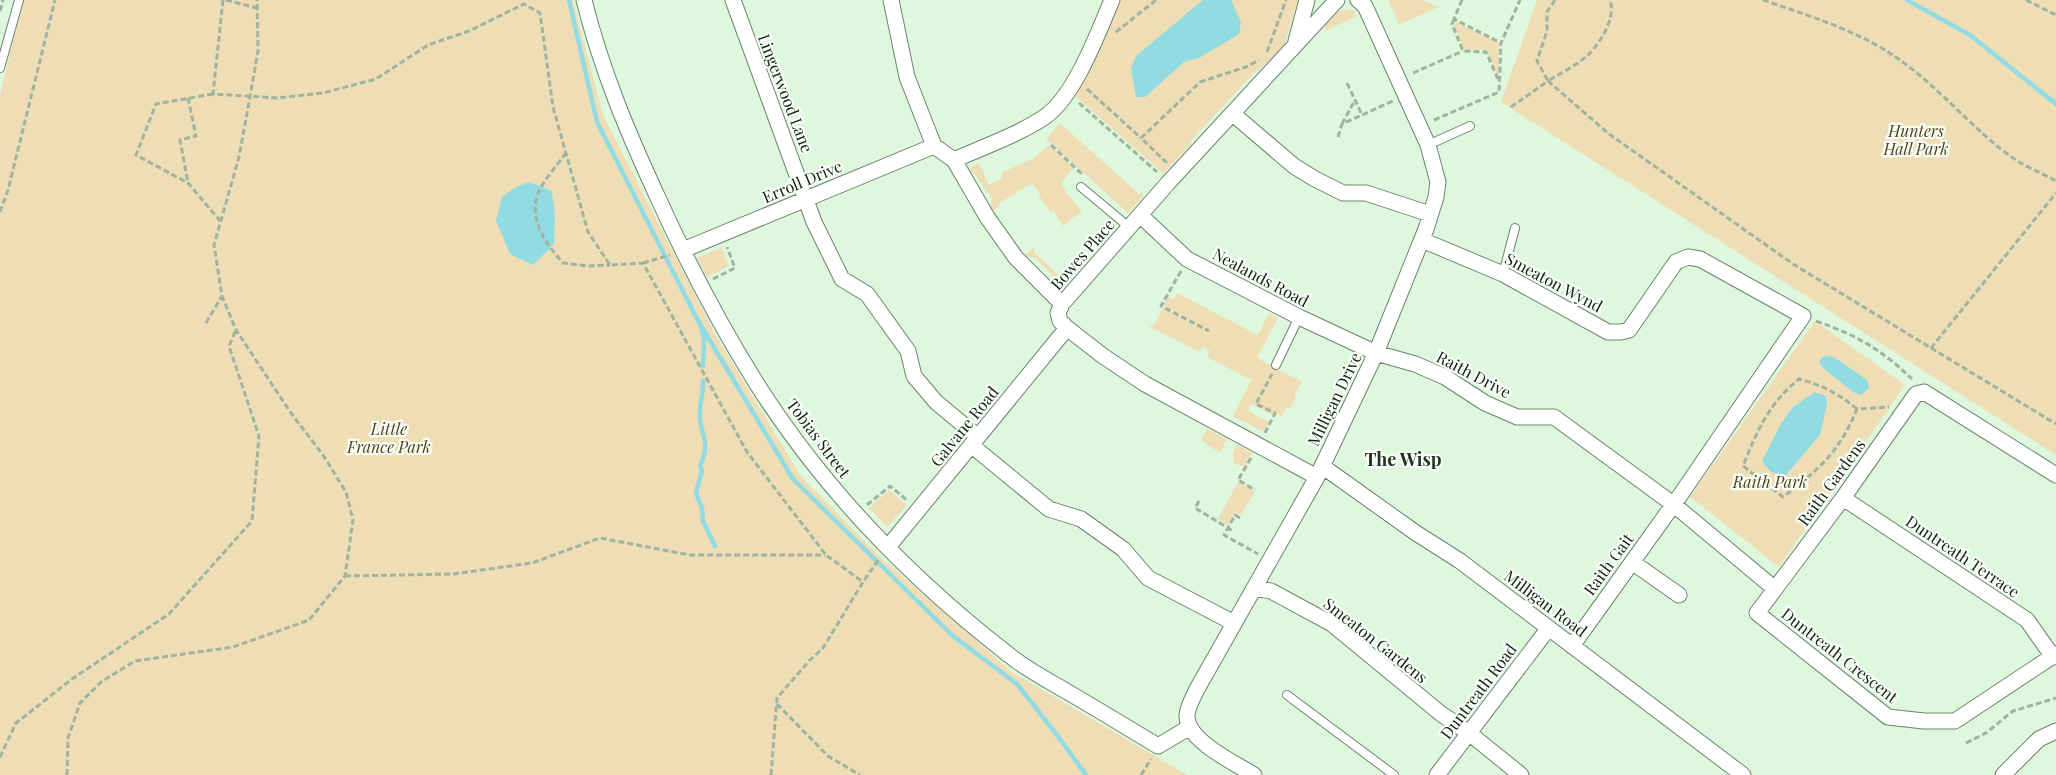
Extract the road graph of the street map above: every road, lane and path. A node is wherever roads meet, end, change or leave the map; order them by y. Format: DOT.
graph roads {
  1 [pos="3,0"];
  2 [pos="19,0"];
  3 [pos="55,0"];
  4 [pos="224,0"];
  5 [pos="257,0"];
  6 [pos="584,0"];
  7 [pos="733,0"];
  8 [pos="891,0"];
  9 [pos="1110,0"];
  10 [pos="1156,0"];
  11 [pos="1286,0"];
  12 [pos="1307,0"];
  13 [pos="1337,0"];
  14 [pos="1462,0"];
  15 [pos="1520,0"];
  16 [pos="1555,0"];
  17 [pos="1610,0"];
  18 [pos="1763,0"];
  19 [pos="2026,0"];
  20 [pos="525,2"];
  21 [pos="1366,2"];
  22 [pos="257,8"];
  23 [pos="0,11"];
  24 [pos="2056,15"];
  25 [pos="1454,19"];
  26 [pos="1501,42"];
  27 [pos="1093,43"];
  28 [pos="1296,44"];
  29 [pos="1463,51"];
  30 [pos="0,68"];
  31 [pos="1413,73"];
  32 [pos="1499,81"];
  33 [pos="1548,81"];
  34 [pos="1347,83"];
  35 [pos="1071,86"];
  36 [pos="211,94"];
  37 [pos="1406,95"];
  38 [pos="250,97"];
  39 [pos="189,98"];
  40 [pos="1355,100"];
  41 [pos="1511,107"];
  42 [pos="1233,114"];
  43 [pos="1362,115"];
  44 [pos="1342,124"];
  45 [pos="1470,126"];
  46 [pos="1421,127"];
  47 [pos="1338,137"];
  48 [pos="1142,138"];
  49 [pos="1051,145"];
  50 [pos="1428,145"];
  51 [pos="934,146"];
  52 [pos="566,153"];
  53 [pos="954,160"];
  54 [pos="1173,177"];
  55 [pos="2056,181"];
  56 [pos="188,183"];
  57 [pos="1081,187"];
  58 [pos="2056,193"];
  59 [pos="807,199"];
  60 [pos="0,212"];
  61 [pos="1430,214"];
  62 [pos="1140,215"];
  63 [pos="221,222"];
  64 [pos="1129,227"];
  65 [pos="1515,228"];
  66 [pos="722,234"];
  67 [pos="1422,240"];
  68 [pos="677,252"];
  69 [pos="1187,259"];
  70 [pos="643,263"];
  71 [pos="609,264"];
  72 [pos="1503,274"];
  73 [pos="701,284"];
  74 [pos="222,297"];
  75 [pos="1062,304"];
  76 [pos="1803,316"];
  77 [pos="1299,317"];
  78 [pos="206,323"];
  79 [pos="1067,328"];
  80 [pos="236,330"];
  81 [pos="1209,331"];
  82 [pos="1931,348"];
  83 [pos="1376,353"];
  84 [pos="1276,365"];
  85 [pos="1916,397"];
  86 [pos="1857,409"];
  87 [pos="2056,424"];
  88 [pos="975,441"];
  89 [pos="1258,445"];
  90 [pos="1320,471"];
  91 [pos="2056,475"];
  92 [pos="1256,490"];
  93 [pos="1843,498"];
  94 [pos="1199,501"];
  95 [pos="1673,504"];
  96 [pos="918,510"];
  97 [pos="857,514"];
  98 [pos="1240,518"];
  99 [pos="1228,527"];
  100 [pos="1233,531"];
  101 [pos="888,547"];
  102 [pos="826,555"];
  103 [pos="1270,560"];
  104 [pos="1632,562"];
  105 [pos="876,564"];
  106 [pos="345,576"];
  107 [pos="863,582"];
  108 [pos="1254,588"];
  109 [pos="1775,589"];
  110 [pos="1679,595"];
  111 [pos="1234,623"];
  112 [pos="1548,629"];
  113 [pos="1572,646"];
  114 [pos="2054,656"];
  115 [pos="1287,695"];
  116 [pos="2056,698"];
  117 [pos="777,704"];
  118 [pos="1190,727"];
  119 [pos="2056,731"];
  120 [pos="1469,733"];
  121 [pos="1966,743"];
  122 [pos="0,757"];
  123 [pos="68,775"];
  124 [pos="771,775"];
  125 [pos="860,775"];
  126 [pos="1254,775"];
  127 [pos="1394,775"];
  128 [pos="1437,775"];
  129 [pos="1521,775"];
  130 [pos="1743,775"];
  131 [pos="2003,775"];
  1 -- 23 [label="path"];
  2 -- 30 [label="lane"];
  3 -- 60 [label="path"];
  4 -- 22 [label="path"];
  4 -- 36 [label="path"];
  5 -- 22 [label="path"];
  6 -- 68 [label="street, Tobias Street"];
  7 -- 59 [label="street, Lingerwood Lane"];
  8 -- 51 [label="street"];
  9 -- 27 [label="street"];
  10 -- 27 [label="path"];
  11 -- 48 [label="path"];
  12 -- 28 [label="street, Bowes Place"];
  13 -- 28 [label="street, Bowes Place"];
  14 -- 25 [label="path"];
  15 -- 26 [label="path"];
  16 -- 33 [label="path"];
  17 -- 33 [label="path"];
  18 -- 55 [label="path"];
  19 -- 24 [label="path"];
  20 -- 38 [label="path"];
  20 -- 52 [label="path"];
  21 -- 37 [label="street, Milligan Drive"];
  22 -- 38 [label="path"];
  25 -- 26 [label="path"];
  25 -- 29 [label="path"];
  26 -- 32 [label="path"];
  27 -- 35 [label="street"];
  28 -- 42 [label="street, Bowes Place"];
  29 -- 31 [label="path"];
  29 -- 32 [label="path"];
  32 -- 46 [label="path"];
  33 -- 41 [label="path"];
  33 -- 82 [label="path"];
  34 -- 40 [label="path"];
  35 -- 48 [label="path"];
  35 -- 53 [label="street"];
  35 -- 54 [label="path"];
  36 -- 38 [label="path"];
  36 -- 39 [label="path"];
  37 -- 43 [label="path"];
  37 -- 46 [label="street, Milligan Drive"];
  38 -- 63 [label="path"];
  39 -- 56 [label="path"];
  39 -- 56 [label="path"];
  40 -- 43 [label="path"];
  40 -- 44 [label="path"];
  42 -- 54 [label="street, Bowes Place"];
  42 -- 61 [label="street"];
  43 -- 44 [label="path"];
  44 -- 47 [label="path"];
  45 -- 50 [label="lane"];
  46 -- 50 [label="street, Milligan Drive"];
  48 -- 54 [label="path"];
  49 -- 57 [label="path"];
  50 -- 61 [label="street, Milligan Drive"];
  51 -- 53 [label="street"];
  51 -- 59 [label="street, Erroll Drive"];
  52 -- 71 [label="path"];
  52 -- 71 [label="path"];
  53 -- 75 [label="street"];
  54 -- 62 [label="street, Bowes Place"];
  56 -- 63 [label="path"];
  57 -- 64 [label="lane"];
  58 -- 82 [label="path"];
  59 -- 66 [label="street, Erroll Drive"];
  59 -- 88 [label="street, Lingerwood Lane"];
  61 -- 67 [label="street, Milligan Drive"];
  62 -- 64 [label="street, Bowes Place"];
  62 -- 69 [label="street, Nealands Road"];
  63 -- 74 [label="path"];
  64 -- 75 [label="street, Bowes Place"];
  65 -- 72 [label="lane"];
  66 -- 68 [label="street, Erroll Drive"];
  66 -- 73 [label="path"];
  67 -- 72 [label="street, Smeaton Wynd"];
  67 -- 83 [label="street, Milligan Drive"];
  68 -- 70 [label="path"];
  68 -- 73 [label="street, Tobias Street"];
  69 -- 77 [label="street, Nealands Road"];
  69 -- 81 [label="path"];
  70 -- 71 [label="path"];
  70 -- 102 [label="path"];
  72 -- 76 [label="street, Smeaton Wynd"];
  73 -- 97 [label="street, Tobias Street"];
  74 -- 78 [label="path"];
  74 -- 80 [label="path"];
  75 -- 79 [label="street, Bowes Place"];
  76 -- 85 [label="path"];
  76 -- 95 [label="street"];
  77 -- 83 [label="street, Nealands Road"];
  77 -- 84 [label="lane"];
  79 -- 88 [label="street, Galvane Road"];
  79 -- 89 [label="street"];
  80 -- 106 [label="path"];
  80 -- 122 [label="path"];
  82 -- 87 [label="path"];
  83 -- 90 [label="street, Milligan Drive"];
  83 -- 95 [label="street, Raith Drive"];
  84 -- 89 [label="path"];
  85 -- 86 [label="path"];
  85 -- 91 [label="street"];
  85 -- 93 [label="street, Raith Gardens"];
  86 -- 86 [label="path"];
  88 -- 96 [label="street, Galvane Road"];
  88 -- 111 [label="street, Lingerwood Lane"];
  89 -- 90 [label="street"];
  89 -- 92 [label="path"];
  90 -- 103 [label="street, Milligan Drive"];
  90 -- 112 [label="street, Milligan Road"];
  93 -- 109 [label="street, Raith Gardens"];
  93 -- 114 [label="street, Duntreath Terrace"];
  94 -- 99 [label="path"];
  95 -- 104 [label="street, Raith Gait"];
  95 -- 109 [label="street, Raith Drive"];
  96 -- 97 [label="path"];
  96 -- 101 [label="street, Galvane Road"];
  97 -- 101 [label="street, Tobias Street"];
  98 -- 99 [label="path"];
  99 -- 100 [label="path"];
  99 -- 103 [label="path"];
  101 -- 118 [label="street, Tobias Street"];
  102 -- 106 [label="path"];
  102 -- 107 [label="path"];
  103 -- 108 [label="street, Milligan Drive"];
  104 -- 110 [label="street"];
  104 -- 113 [label="street, Raith Gait"];
  105 -- 107 [label="path"];
  106 -- 123 [label="path"];
  107 -- 117 [label="path"];
  108 -- 111 [label="street, Milligan Drive"];
  108 -- 120 [label="street, Smeaton Gardens"];
  109 -- 114 [label="street, Duntreath Crescent"];
  111 -- 118 [label="street, Milligan Drive"];
  112 -- 113 [label="street, Milligan Road"];
  112 -- 120 [label="street, Duntreath Road"];
  113 -- 130 [label="street, Milligan Road"];
  115 -- 127 [label="lane"];
  116 -- 121 [label="path"];
  117 -- 124 [label="path"];
  117 -- 125 [label="path"];
  118 -- 126 [label="street"];
  119 -- 131 [label="street"];
  120 -- 128 [label="street, Duntreath Road"];
  120 -- 129 [label="street, Smeaton Gardens"];
}
